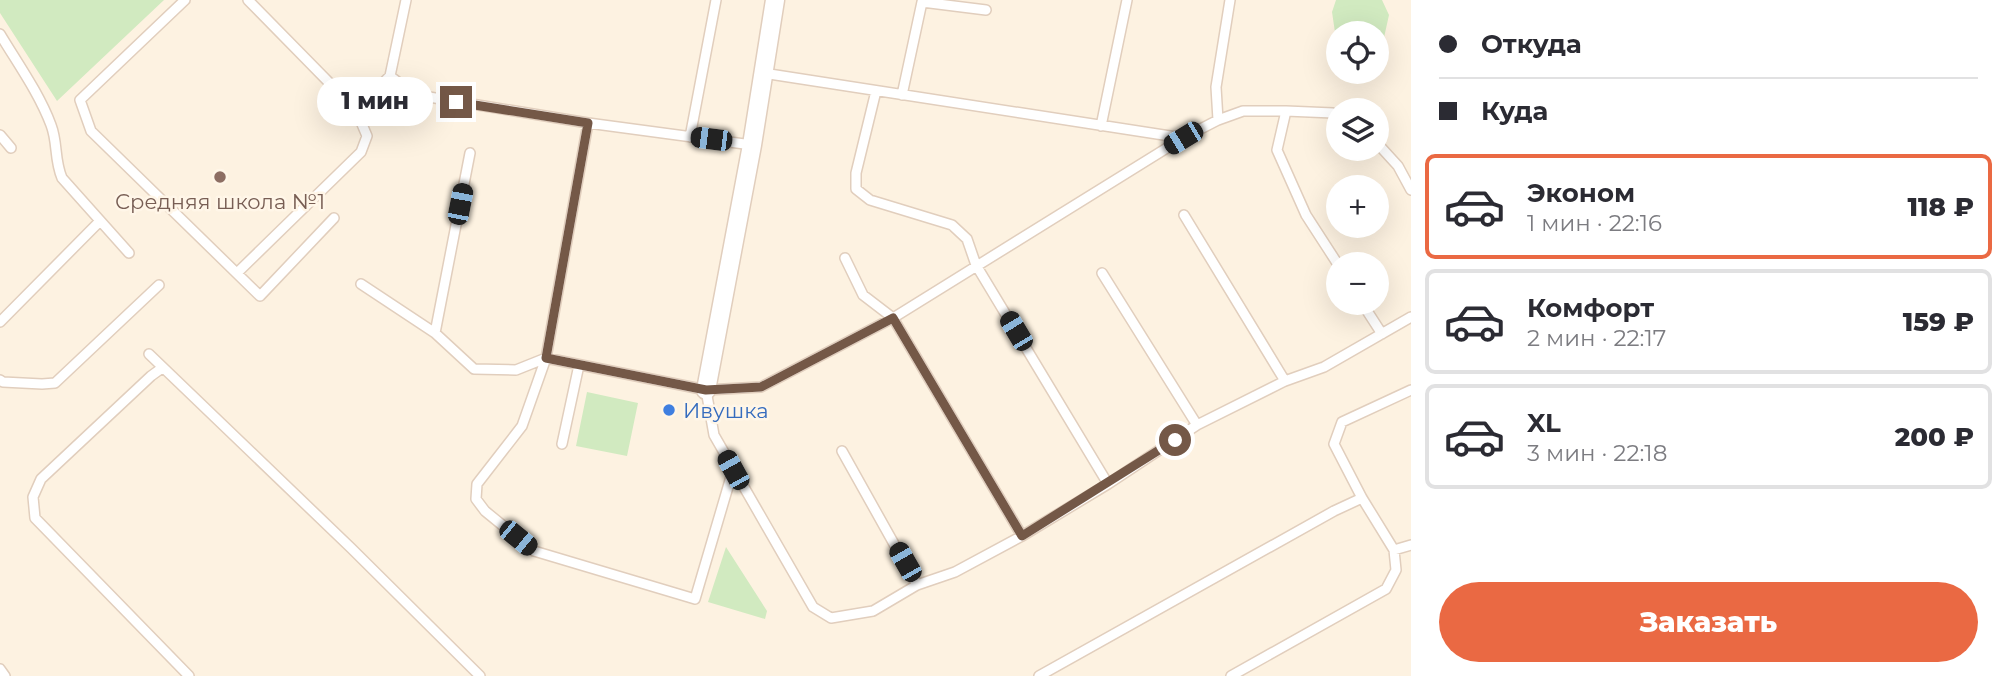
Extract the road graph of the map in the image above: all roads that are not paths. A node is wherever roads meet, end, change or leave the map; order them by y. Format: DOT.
graph roads {
  1 [pos="186,0"];
  2 [pos="248,0"];
  3 [pos="406,0"];
  4 [pos="716,0"];
  5 [pos="775,0"];
  6 [pos="1127,0"];
  7 [pos="1230,0"];
  8 [pos="986,10"];
  9 [pos="0,34"];
  10 [pos="762,73"];
  11 [pos="390,76"];
  12 [pos="876,91"];
  13 [pos="902,95"];
  14 [pos="356,110"];
  15 [pos="1286,111"];
  16 [pos="1326,113"];
  17 [pos="1218,120"];
  18 [pos="588,123"];
  19 [pos="1101,126"];
  20 [pos="0,135"];
  21 [pos="690,137"];
  22 [pos="1183,138"];
  23 [pos="752,145"];
  24 [pos="11,148"];
  25 [pos="470,153"];
  26 [pos="1389,156"];
  27 [pos="1411,190"];
  28 [pos="1184,215"];
  29 [pos="334,218"];
  30 [pos="100,221"];
  31 [pos="1330,252"];
  32 [pos="129,253"];
  33 [pos="845,258"];
  34 [pos="976,265"];
  35 [pos="1102,272"];
  36 [pos="237,273"];
  37 [pos="360,284"];
  38 [pos="159,285"];
  39 [pos="1370,315"];
  40 [pos="1411,317"];
  41 [pos="893,318"];
  42 [pos="0,322"];
  43 [pos="435,333"];
  44 [pos="1382,334"];
  45 [pos="149,354"];
  46 [pos="546,358"];
  47 [pos="579,365"];
  48 [pos="162,368"];
  49 [pos="1284,381"];
  50 [pos="1,382"];
  51 [pos="706,390"];
  52 [pos="1411,390"];
  53 [pos="1197,425"];
  54 [pos="562,444"];
  55 [pos="842,451"];
  56 [pos="733,470"];
  57 [pos="1108,484"];
  58 [pos="1362,498"];
  59 [pos="1022,536"];
  60 [pos="1411,545"];
  61 [pos="1394,550"];
  62 [pos="917,585"];
  63 [pos="0,669"];
  64 [pos="5,676"];
  65 [pos="189,676"];
  66 [pos="480,676"];
  67 [pos="1039,676"];
  68 [pos="1231,676"];
  1 -- 36 [label="lane"];
  2 -- 14 [label="lane"];
  3 -- 11 [label="lane"];
  4 -- 21 [label="lane"];
  5 -- 10 [label="street"];
  6 -- 19 [label="lane"];
  7 -- 17 [label="lane"];
  8 -- 13 [label="lane"];
  9 -- 30 [label="lane"];
  10 -- 12 [label="lane"];
  10 -- 23 [label="street"];
  11 -- 14 [label="lane"];
  11 -- 18 [label="lane"];
  12 -- 13 [label="lane"];
  12 -- 34 [label="lane"];
  13 -- 19 [label="lane"];
  14 -- 36 [label="lane"];
  15 -- 16 [label="lane"];
  15 -- 17 [label="lane"];
  15 -- 31 [label="lane"];
  17 -- 22 [label="lane"];
  18 -- 21 [label="lane"];
  18 -- 46 [label="lane"];
  19 -- 22 [label="lane"];
  20 -- 24 [label="lane"];
  21 -- 23 [label="lane"];
  22 -- 34 [label="lane"];
  23 -- 51 [label="street"];
  25 -- 43 [label="lane"];
  26 -- 27 [label="lane"];
  28 -- 49 [label="lane"];
  29 -- 36 [label="lane"];
  30 -- 32 [label="lane"];
  30 -- 42 [label="lane"];
  33 -- 41 [label="lane"];
  34 -- 41 [label="lane"];
  34 -- 57 [label="lane"];
  35 -- 53 [label="lane"];
  37 -- 43 [label="lane"];
  38 -- 50 [label="lane"];
  39 -- 44 [label="lane"];
  40 -- 44 [label="lane"];
  41 -- 51 [label="lane"];
  41 -- 59 [label="lane"];
  43 -- 46 [label="lane"];
  44 -- 49 [label="lane"];
  45 -- 48 [label="lane"];
  46 -- 47 [label="lane"];
  46 -- 56 [label="lane"];
  47 -- 51 [label="lane"];
  47 -- 54 [label="lane"];
  48 -- 65 [label="lane"];
  48 -- 66 [label="lane"];
  49 -- 53 [label="lane"];
  51 -- 56 [label="lane"];
  52 -- 58 [label="lane"];
  53 -- 57 [label="lane"];
  55 -- 62 [label="lane"];
  56 -- 62 [label="lane"];
  57 -- 59 [label="lane"];
  58 -- 61 [label="lane"];
  58 -- 67 [label="lane"];
  59 -- 62 [label="lane"];
  60 -- 61 [label="lane"];
  61 -- 68 [label="lane"];
  63 -- 64 [label="lane"];
}
